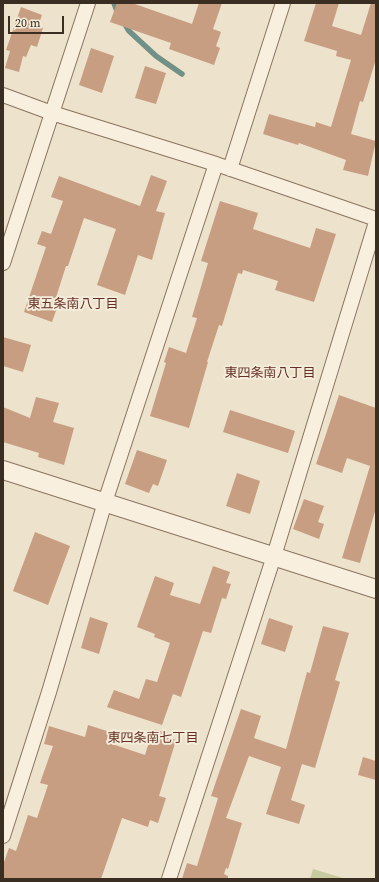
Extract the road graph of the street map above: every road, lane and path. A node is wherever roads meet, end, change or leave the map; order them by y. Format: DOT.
graph roads {
  1 [pos="88,3"];
  2 [pos="283,3"];
  3 [pos="3,95"];
  4 [pos="52,113"];
  5 [pos="216,164"];
  6 [pos="230,169"];
  7 [pos="376,221"];
  8 [pos="3,263"];
  9 [pos="3,470"];
  10 [pos="105,502"];
  11 [pos="274,556"];
  12 [pos="376,589"];
  13 [pos="3,836"];
  14 [pos="169,879"];
  1 -- 4 [label="street"];
  2 -- 6 [label="street"];
  3 -- 4 [label="street"];
  4 -- 5 [label="street"];
  4 -- 8 [label="street"];
  5 -- 6 [label="street"];
  5 -- 10 [label="street"];
  6 -- 7 [label="street"];
  7 -- 11 [label="street"];
  9 -- 10 [label="street"];
  10 -- 11 [label="street"];
  10 -- 13 [label="street"];
  11 -- 12 [label="street"];
  11 -- 14 [label="street"];
}
